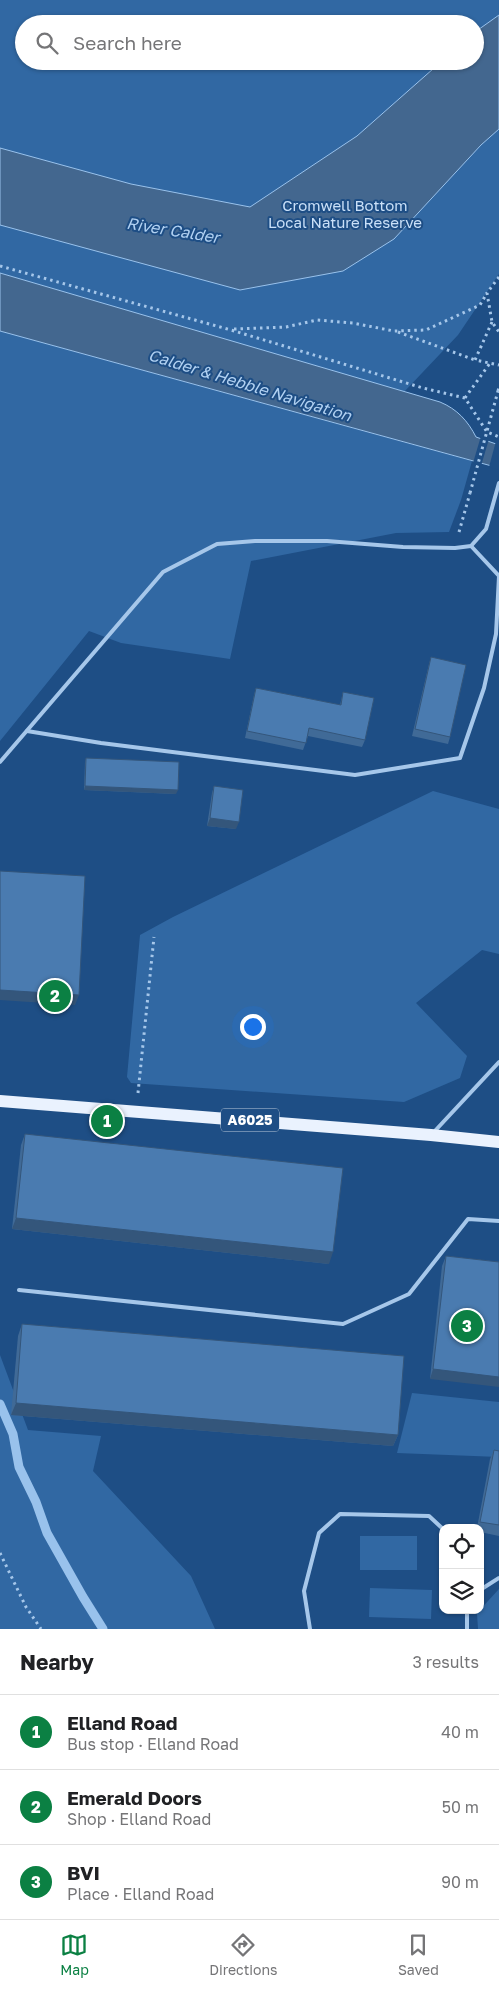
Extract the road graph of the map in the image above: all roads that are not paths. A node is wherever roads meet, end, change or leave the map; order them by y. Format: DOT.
graph roads {
  1 [pos="499,483"];
  2 [pos="471,546"];
  3 [pos="27,731"];
  4 [pos="0,762"];
  5 [pos="499,1062"];
  6 [pos="0,1101"];
  7 [pos="431,1135"];
  8 [pos="499,1142"];
  9 [pos="499,1221"];
  10 [pos="19,1290"];
  11 [pos="439,1525"];
  12 [pos="499,1578"];
  13 [pos="484,1587"];
  14 [pos="467,1614"];
  15 [pos="310,1629"];
  16 [pos="467,1629"];
  1 -- 2 [label="lane"];
  2 -- 3 [label="lane"];
  2 -- 3 [label="lane"];
  3 -- 4 [label="lane"];
  5 -- 7 [label="lane"];
  6 -- 7 [label="main road, A6025"];
  7 -- 8 [label="main road, A6025"];
  9 -- 10 [label="lane"];
  11 -- 15 [label="lane"];
  12 -- 13 [label="lane"];
  14 -- 16 [label="lane"];
}
